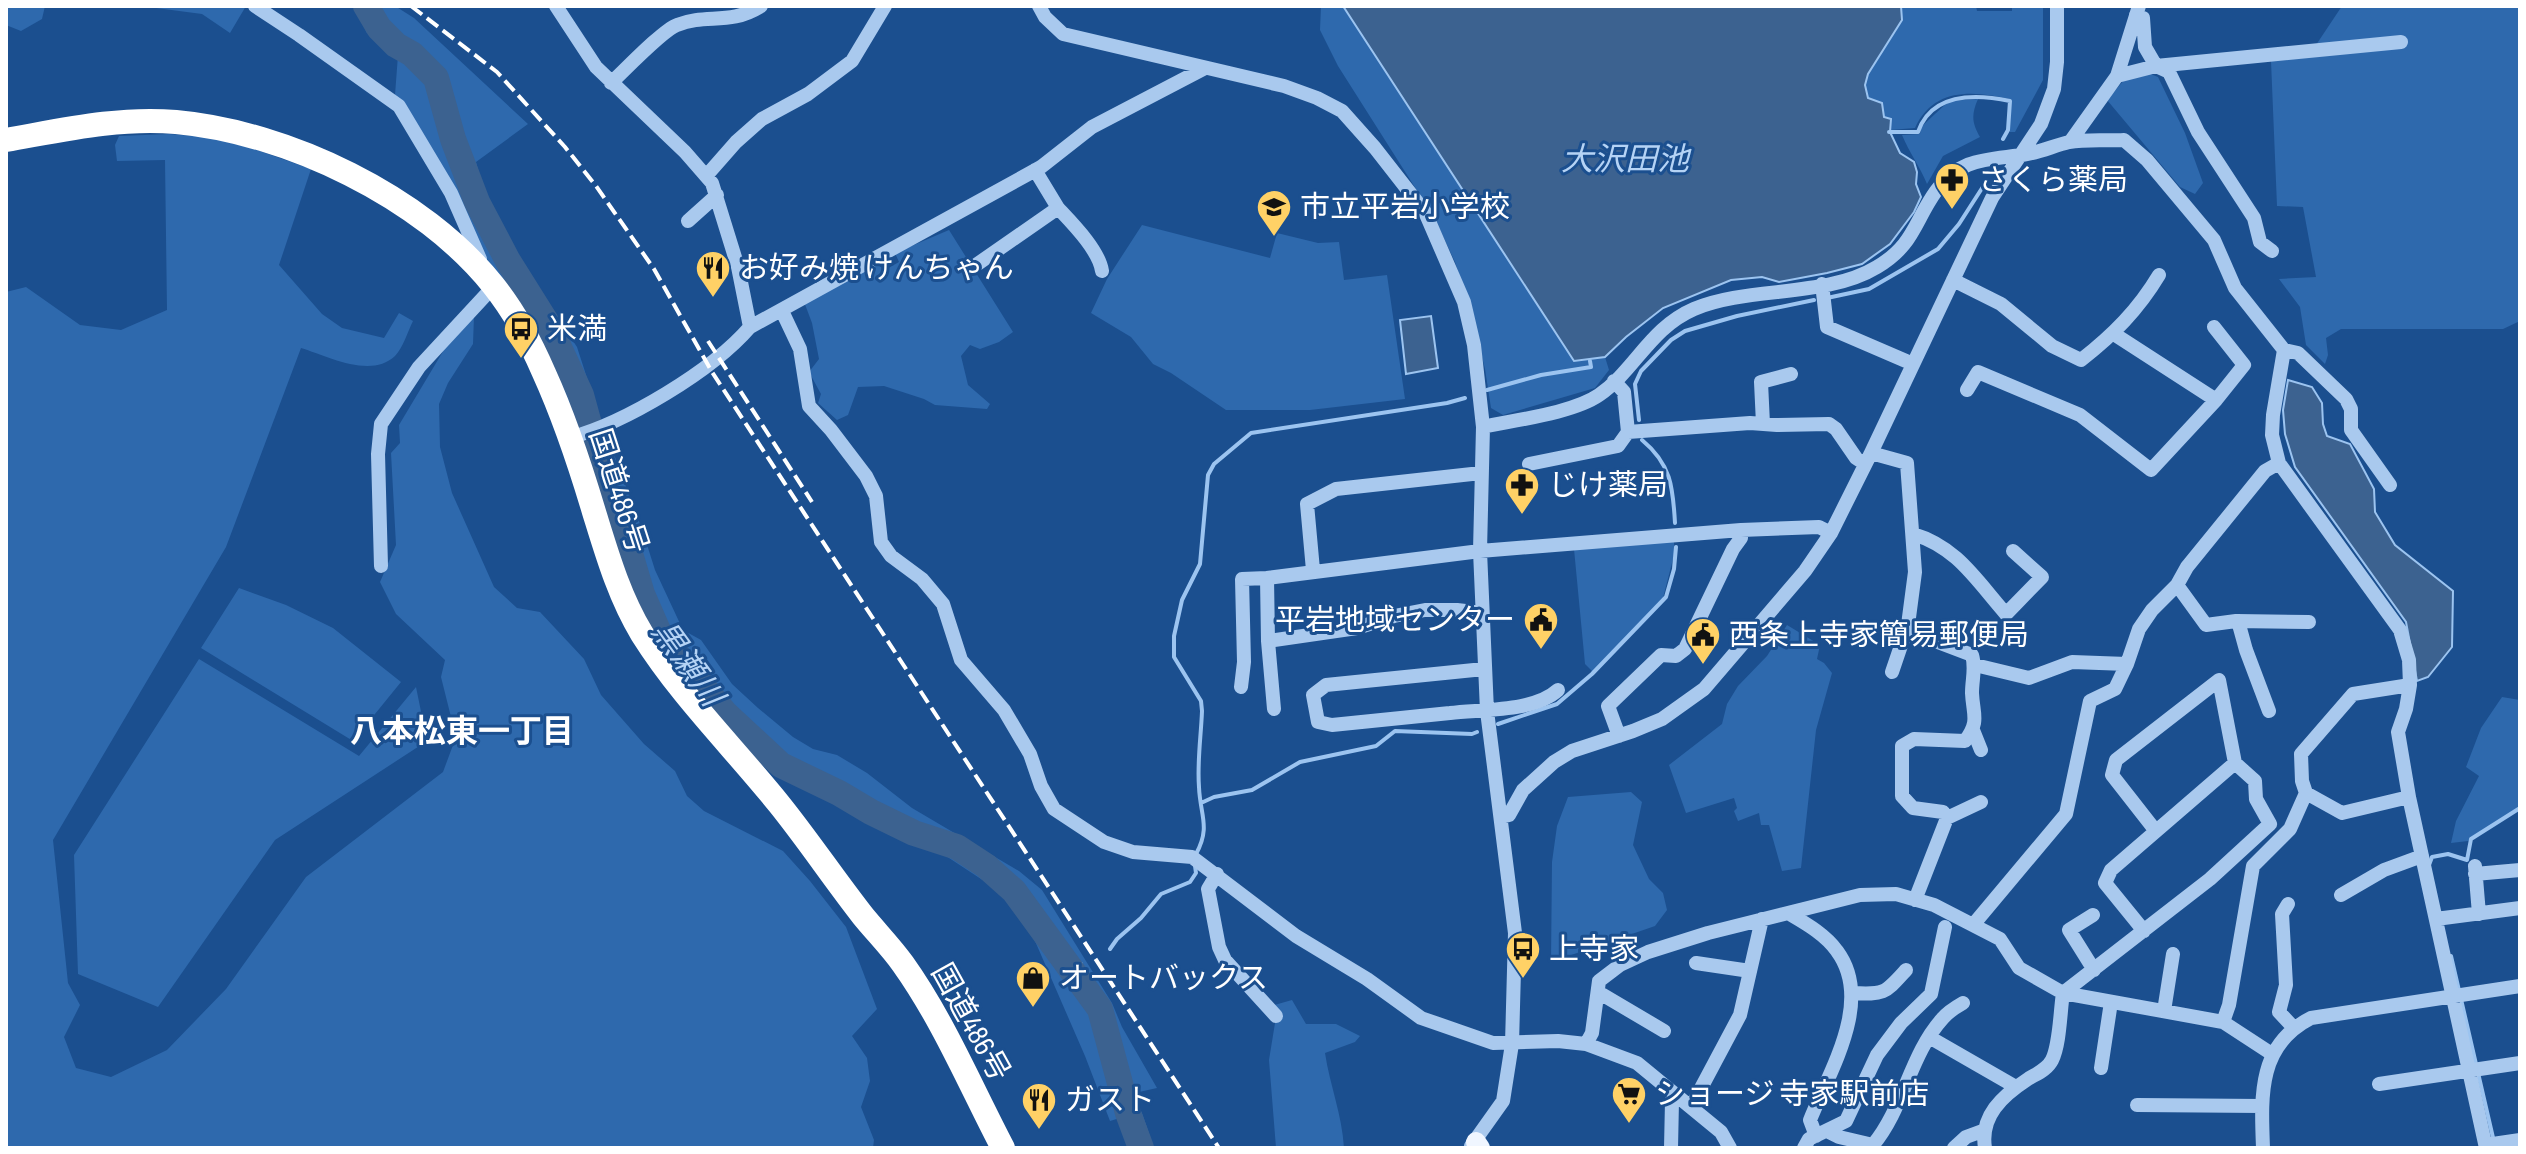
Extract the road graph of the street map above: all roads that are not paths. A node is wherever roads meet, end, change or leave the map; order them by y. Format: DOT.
graph roads {
  1 [pos="255,6"];
  2 [pos="556,6"];
  3 [pos="761,6"];
  4 [pos="885,6"];
  5 [pos="1039,6"];
  6 [pos="2057,6"];
  7 [pos="2137,11"];
  8 [pos="2401,42"];
  9 [pos="2156,66"];
  10 [pos="1205,68"];
  11 [pos="2117,76"];
  12 [pos="611,83"];
  13 [pos="6,140"];
  14 [pos="2070,142"];
  15 [pos="2021,155"];
  16 [pos="1035,170"];
  17 [pos="707,175"];
  18 [pos="717,195"];
  19 [pos="1058,208"];
  20 [pos="688,221"];
  21 [pos="2272,251"];
  22 [pos="976,265"];
  23 [pos="476,266"];
  24 [pos="1102,271"];
  25 [pos="2159,275"];
  26 [pos="1953,280"];
  27 [pos="1822,284"];
  28 [pos="494,286"];
  29 [pos="782,311"];
  30 [pos="750,327"];
  31 [pos="2214,327"];
  32 [pos="2114,334"];
  33 [pos="2284,350"];
  34 [pos="1913,364"];
  35 [pos="1791,374"];
  36 [pos="1614,381"];
  37 [pos="1967,390"];
  38 [pos="2216,400"];
  39 [pos="1763,424"];
  40 [pos="1483,427"];
  41 [pos="1628,432"];
  42 [pos="577,436"];
  43 [pos="1868,459"];
  44 [pos="2279,463"];
  45 [pos="1529,464"];
  46 [pos="1481,473"];
  47 [pos="2390,485"];
  48 [pos="1741,530"];
  49 [pos="1831,533"];
  50 [pos="1913,534"];
  51 [pos="1480,551"];
  52 [pos="2013,551"];
  53 [pos="381,566"];
  54 [pos="1313,570"];
  55 [pos="1267,578"];
  56 [pos="2177,585"];
  57 [pos="1482,613"];
  58 [pos="2238,621"];
  59 [pos="2309,622"];
  60 [pos="1908,625"];
  61 [pos="1268,641"];
  62 [pos="2127,664"];
  63 [pos="1975,665"];
  64 [pos="1484,669"];
  65 [pos="1892,672"];
  66 [pos="2410,685"];
  67 [pos="1241,687"];
  68 [pos="1558,690"];
  69 [pos="1274,709"];
  70 [pos="1487,711"];
  71 [pos="2269,711"];
  72 [pos="1973,730"];
  73 [pos="1619,736"];
  74 [pos="1981,750"];
  75 [pos="2235,763"];
  76 [pos="2306,793"];
  77 [pos="2409,797"];
  78 [pos="1981,802"];
  79 [pos="1501,817"];
  80 [pos="1947,818"];
  81 [pos="2155,830"];
  82 [pos="2422,856"];
  83 [pos="2520,870"];
  84 [pos="1217,874"];
  85 [pos="2341,895"];
  86 [pos="1915,900"];
  87 [pos="2288,904"];
  88 [pos="2520,908"];
  89 [pos="1788,913"];
  90 [pos="2479,914"];
  91 [pos="2093,915"];
  92 [pos="2441,918"];
  93 [pos="1762,919"];
  94 [pos="1973,925"];
  95 [pos="1945,927"];
  96 [pos="2144,931"];
  97 [pos="2173,954"];
  98 [pos="1696,963"];
  99 [pos="1906,970"];
  100 [pos="2094,970"];
  101 [pos="1750,971"];
  102 [pos="2080,981"];
  103 [pos="2520,986"];
  104 [pos="1598,992"];
  105 [pos="1853,993"];
  106 [pos="2063,993"];
  107 [pos="2087,997"];
  108 [pos="2454,997"];
  109 [pos="2111,1002"];
  110 [pos="1963,1003"];
  111 [pos="2164,1011"];
  112 [pos="1276,1016"];
  113 [pos="2223,1022"];
  114 [pos="2293,1027"];
  115 [pos="1664,1031"];
  116 [pos="1929,1037"];
  117 [pos="1512,1044"];
  118 [pos="1586,1044"];
  119 [pos="2272,1054"];
  120 [pos="2520,1063"];
  121 [pos="2101,1068"];
  122 [pos="2470,1070"];
  123 [pos="2379,1084"];
  124 [pos="2016,1087"];
  125 [pos="1674,1094"];
  126 [pos="2137,1105"];
  127 [pos="2262,1106"];
  128 [pos="1691,1107"];
  129 [pos="1985,1130"];
  130 [pos="1822,1134"];
  131 [pos="2520,1140"];
  132 [pos="1475,1146"];
  133 [pos="2486,1146"];
  134 [pos="1003,1148"];
  135 [pos="1671,1148"];
  136 [pos="1730,1148"];
  137 [pos="1804,1148"];
  138 [pos="1954,1148"];
  139 [pos="1985,1148"];
  140 [pos="2263,1148"];
  1 -- 23 [label="street"];
  2 -- 12 [label="street"];
  3 -- 12 [label="street"];
  4 -- 17 [label="street"];
  5 -- 10 [label="street"];
  6 -- 15 [label="street"];
  7 -- 9 [label="street"];
  7 -- 11 [label="street"];
  8 -- 9 [label="street"];
  9 -- 11 [label="street"];
  9 -- 21 [label="street"];
  10 -- 16 [label="street"];
  10 -- 40 [label="street"];
  11 -- 14 [label="street"];
  12 -- 17 [label="street"];
  13 -- 23 [label="highway, 国道486号"];
  14 -- 15 [label="street"];
  14 -- 33 [label="street"];
  15 -- 26 [label="street"];
  15 -- 27 [label="street"];
  16 -- 19 [label="street"];
  16 -- 29 [label="street"];
  17 -- 18 [label="street"];
  18 -- 20 [label="street"];
  18 -- 30 [label="street"];
  19 -- 22 [label="street"];
  19 -- 24 [label="street"];
  23 -- 28 [label="highway, 国道486号"];
  25 -- 32 [label="street"];
  26 -- 32 [label="street"];
  26 -- 34 [label="street"];
  27 -- 34 [label="street"];
  27 -- 36 [label="street"];
  28 -- 42 [label="highway, 国道486号"];
  28 -- 53 [label="street"];
  29 -- 30 [label="street"];
  29 -- 84 [label="street"];
  30 -- 42 [label="street"];
  31 -- 38 [label="street"];
  32 -- 38 [label="street"];
  33 -- 44 [label="street"];
  33 -- 47 [label="street"];
  34 -- 43 [label="street"];
  35 -- 39 [label="street"];
  36 -- 40 [label="street"];
  36 -- 41 [label="street"];
  37 -- 38 [label="street"];
  39 -- 41 [label="street"];
  39 -- 43 [label="street"];
  40 -- 46 [label="street"];
  41 -- 45 [label="street"];
  42 -- 134 [label="highway, 国道486号"];
  43 -- 49 [label="street"];
  43 -- 50 [label="street"];
  44 -- 56 [label="street"];
  44 -- 66 [label="street"];
  46 -- 51 [label="street"];
  46 -- 54 [label="street"];
  48 -- 49 [label="street"];
  48 -- 51 [label="street"];
  48 -- 73 [label="street"];
  49 -- 73 [label="street"];
  50 -- 52 [label="street"];
  50 -- 60 [label="street"];
  51 -- 54 [label="street"];
  51 -- 57 [label="street"];
  54 -- 55 [label="street"];
  55 -- 61 [label="street"];
  55 -- 67 [label="street"];
  56 -- 58 [label="street"];
  56 -- 62 [label="street"];
  57 -- 61 [label="street"];
  57 -- 64 [label="street"];
  58 -- 59 [label="street"];
  58 -- 71 [label="street"];
  60 -- 63 [label="street"];
  60 -- 65 [label="street"];
  61 -- 69 [label="street"];
  62 -- 63 [label="street"];
  62 -- 94 [label="street"];
  63 -- 72 [label="street"];
  64 -- 70 [label="street"];
  64 -- 70 [label="street"];
  66 -- 76 [label="street"];
  66 -- 77 [label="street"];
  68 -- 70 [label="street"];
  70 -- 79 [label="street"];
  72 -- 74 [label="street"];
  72 -- 80 [label="street"];
  73 -- 79 [label="street"];
  75 -- 81 [label="street"];
  75 -- 81 [label="street"];
  75 -- 96 [label="street"];
  76 -- 77 [label="street"];
  76 -- 113 [label="street"];
  77 -- 82 [label="street"];
  78 -- 80 [label="street"];
  79 -- 117 [label="street"];
  80 -- 86 [label="street"];
  81 -- 96 [label="street"];
  82 -- 85 [label="street"];
  82 -- 92 [label="street"];
  83 -- 90 [label="street"];
  84 -- 112 [label="street"];
  84 -- 117 [label="street"];
  86 -- 89 [label="street"];
  86 -- 94 [label="street"];
  87 -- 114 [label="street"];
  88 -- 90 [label="street"];
  89 -- 93 [label="street"];
  89 -- 105 [label="street"];
  90 -- 92 [label="street"];
  91 -- 100 [label="street"];
  92 -- 108 [label="street"];
  93 -- 101 [label="street"];
  93 -- 104 [label="street"];
  94 -- 106 [label="street"];
  95 -- 130 [label="street"];
  96 -- 100 [label="street"];
  97 -- 111 [label="street"];
  98 -- 101 [label="street"];
  99 -- 105 [label="street"];
  100 -- 102 [label="street"];
  101 -- 128 [label="street"];
  102 -- 106 [label="street"];
  102 -- 107 [label="street"];
  103 -- 108 [label="street"];
  104 -- 115 [label="street"];
  104 -- 118 [label="street"];
  105 -- 130 [label="street"];
  106 -- 107 [label="street"];
  106 -- 124 [label="street"];
  107 -- 109 [label="street"];
  108 -- 114 [label="street"];
  108 -- 122 [label="street"];
  109 -- 111 [label="street"];
  109 -- 121 [label="street"];
  110 -- 116 [label="street"];
  111 -- 113 [label="street"];
  113 -- 119 [label="street"];
  114 -- 119 [label="street"];
  116 -- 124 [label="street"];
  116 -- 130 [label="street"];
  117 -- 118 [label="street"];
  117 -- 132 [label="street"];
  118 -- 125 [label="street"];
  119 -- 127 [label="street"];
  120 -- 122 [label="street"];
  122 -- 123 [label="street"];
  122 -- 133 [label="street"];
  124 -- 129 [label="street"];
  125 -- 128 [label="street"];
  125 -- 135 [label="street"];
  126 -- 127 [label="street"];
  127 -- 140 [label="street"];
  128 -- 136 [label="street"];
  129 -- 138 [label="street"];
  129 -- 139 [label="street"];
  130 -- 137 [label="street"];
  131 -- 133 [label="street"];
}
